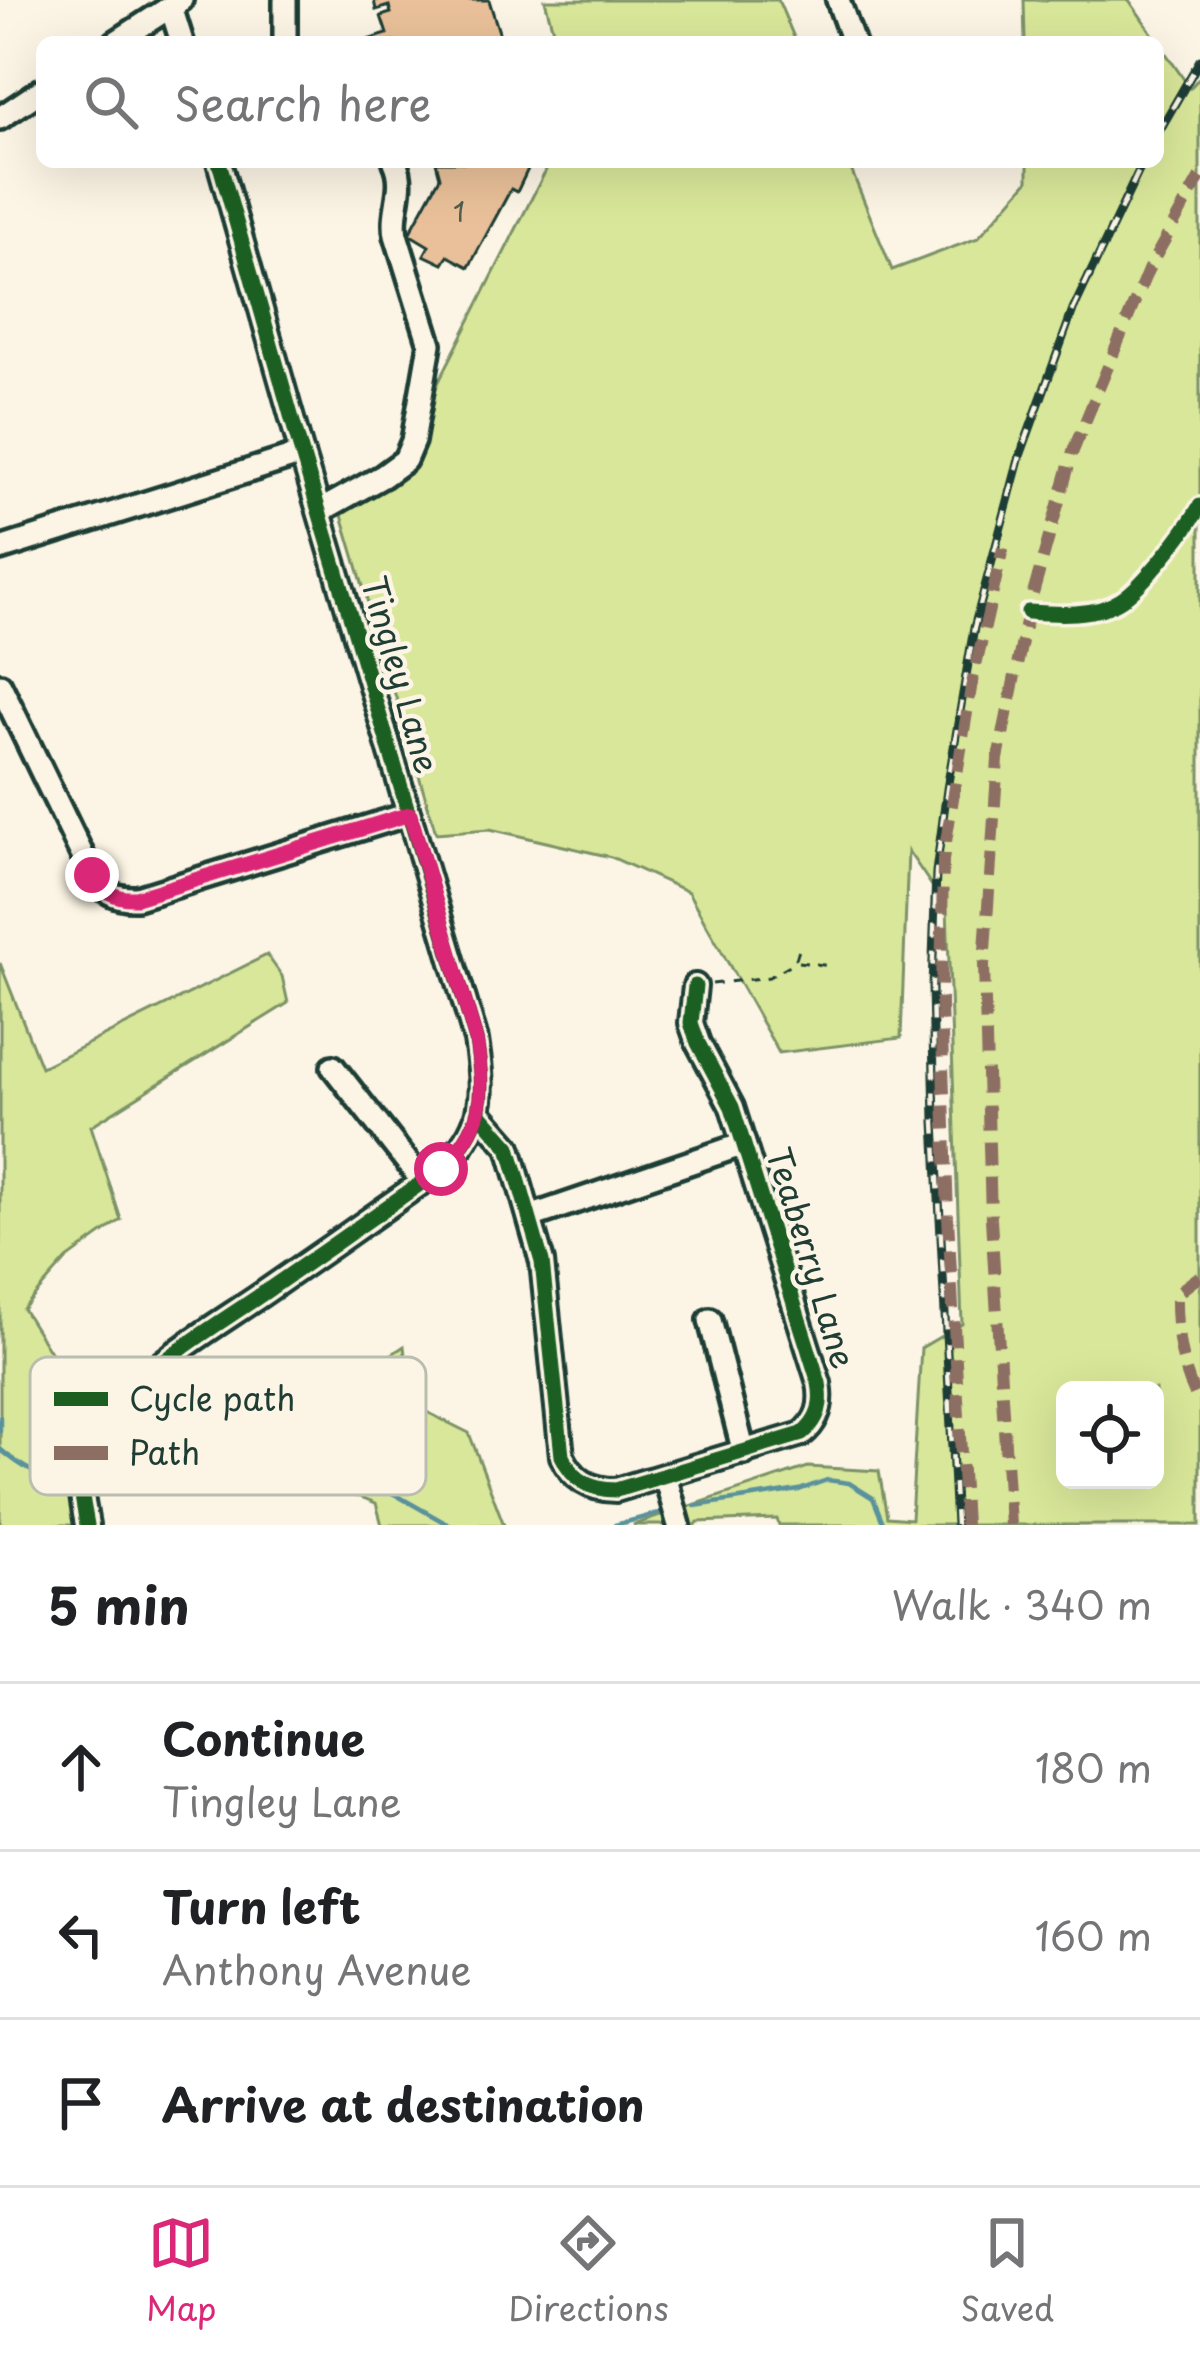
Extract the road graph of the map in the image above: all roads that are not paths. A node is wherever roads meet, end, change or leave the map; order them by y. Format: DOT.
graph roads {
  1 [pos="285,0"];
  2 [pos="838,0"];
  3 [pos="176,3"];
  4 [pos="125,36"];
  5 [pos="181,36"];
  6 [pos="285,36"];
  7 [pos="851,36"];
  8 [pos="36,94"];
  9 [pos="0,118"];
  10 [pos="222,168"];
  11 [pos="398,168"];
  12 [pos="302,454"];
  13 [pos="320,511"];
  14 [pos="0,549"];
  15 [pos="0,685"];
  16 [pos="410,814"];
  17 [pos="695,986"];
  18 [pos="333,1067"];
  19 [pos="480,1114"];
  20 [pos="744,1144"];
  21 [pos="423,1182"];
  22 [pos="530,1217"];
  23 [pos="710,1320"];
  24 [pos="174,1357"];
  25 [pos="744,1453"];
  26 [pos="665,1476"];
  27 [pos="82,1495"];
  28 [pos="87,1525"];
  29 [pos="679,1525"];
  1 -- 6 [label="street"];
  2 -- 7 [label="street"];
  3 -- 4 [label="street"];
  3 -- 5 [label="street"];
  8 -- 9 [label="street"];
  10 -- 12 [label="street, Tingley Lane"];
  11 -- 13 [label="street"];
  12 -- 13 [label="street, Tingley Lane"];
  12 -- 14 [label="street"];
  13 -- 16 [label="street, Tingley Lane"];
  15 -- 16 [label="street"];
  16 -- 19 [label="street, Tingley Lane"];
  17 -- 20 [label="street, Teaberry Lane"];
  18 -- 21 [label="street"];
  19 -- 21 [label="street"];
  19 -- 22 [label="street, Teaberry Lane"];
  20 -- 22 [label="street"];
  20 -- 25 [label="street, Teaberry Lane"];
  21 -- 24 [label="street"];
  22 -- 26 [label="street, Teaberry Lane"];
  23 -- 25 [label="street"];
  25 -- 26 [label="street, Teaberry Lane"];
  26 -- 29 [label="street"];
  27 -- 28 [label="street"];
}
